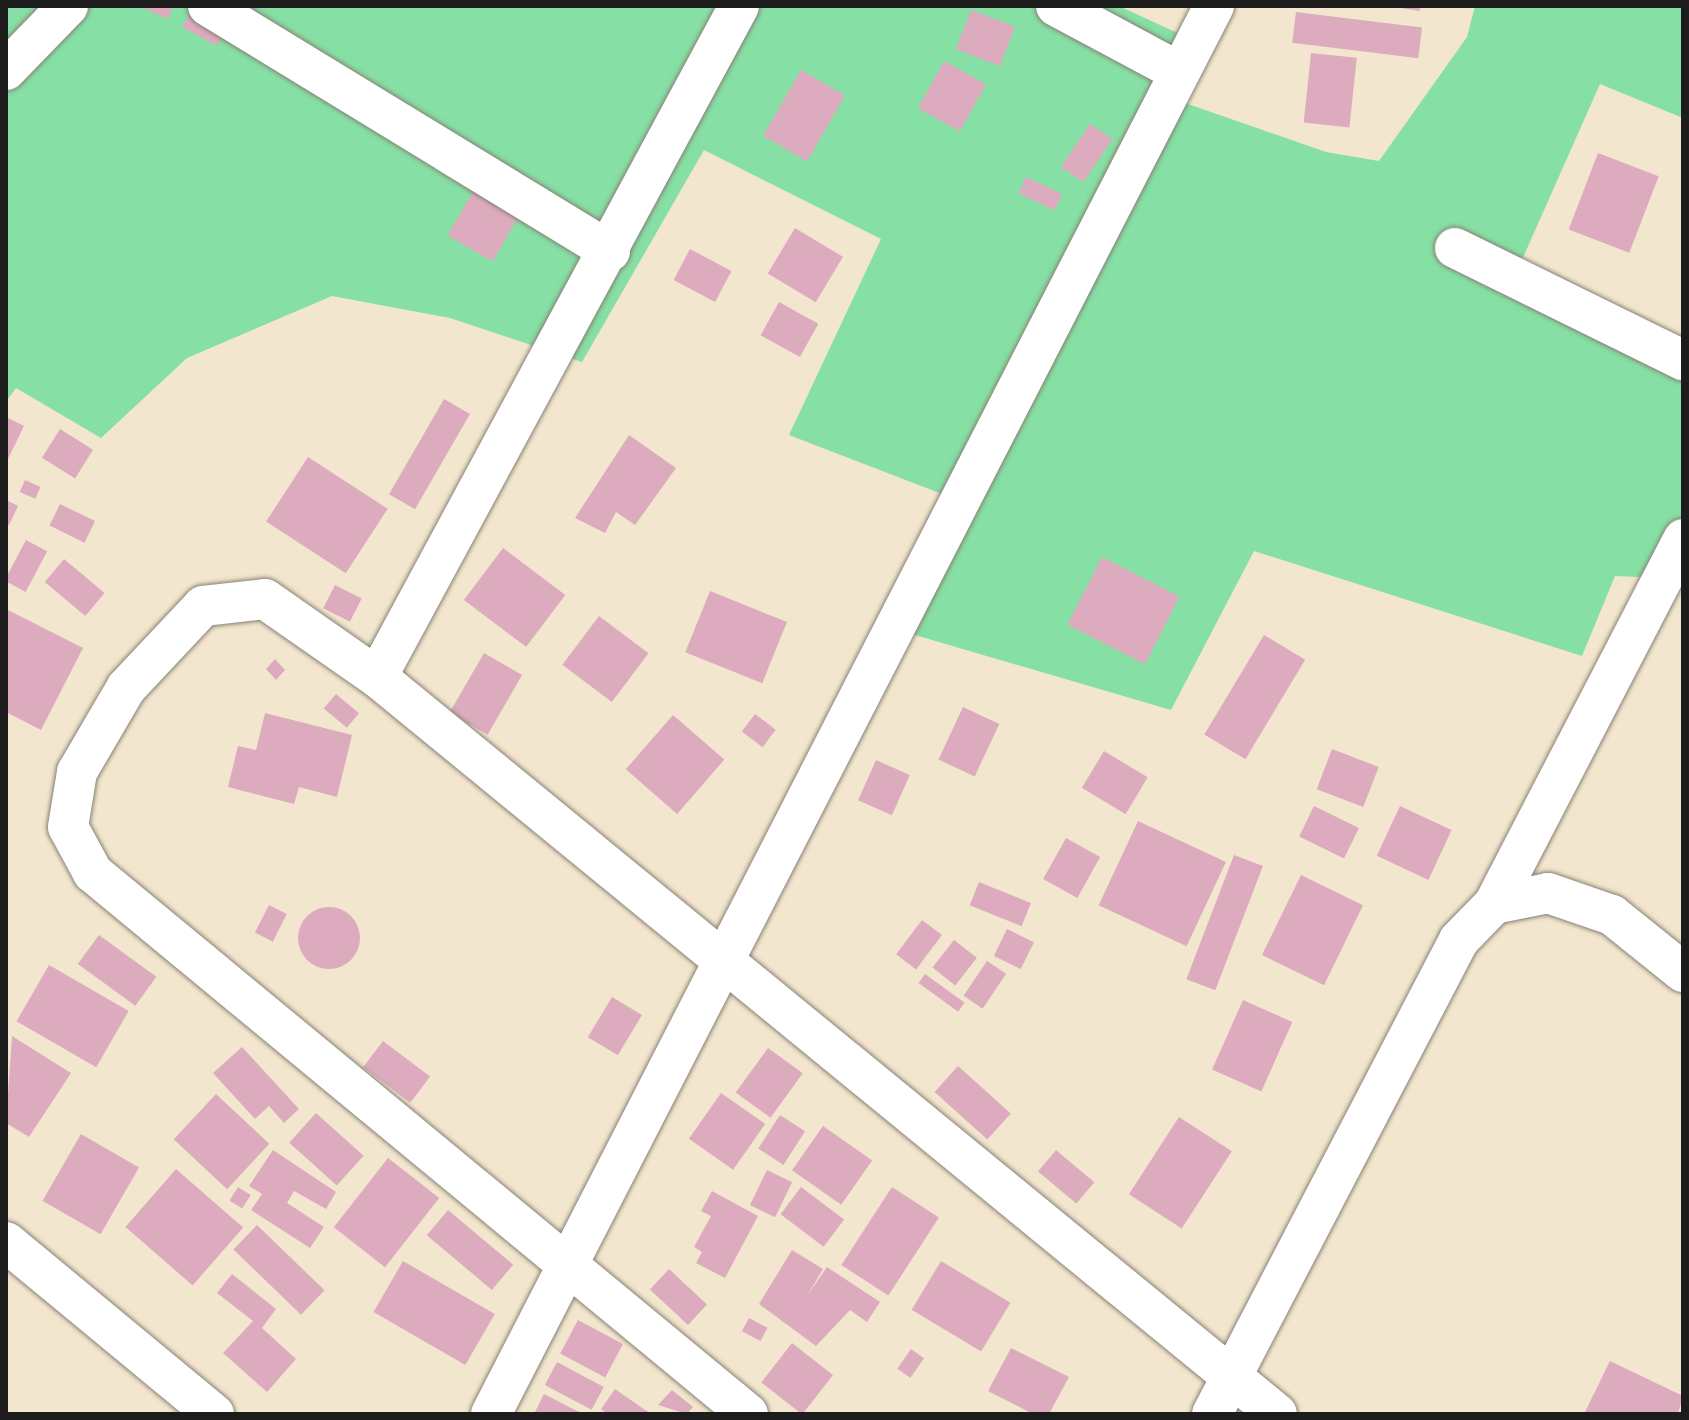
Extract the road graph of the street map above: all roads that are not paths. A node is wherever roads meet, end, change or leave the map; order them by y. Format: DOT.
graph roads {
  1 [pos="68,6"];
  2 [pos="208,6"];
  3 [pos="739,6"];
  4 [pos="1056,6"];
  5 [pos="1214,6"];
  6 [pos="6,70"];
  7 [pos="1179,72"];
  8 [pos="1455,248"];
  9 [pos="610,251"];
  10 [pos="1683,360"];
  11 [pos="1683,539"];
  12 [pos="377,677"];
  13 [pos="1494,904"];
  14 [pos="721,965"];
  15 [pos="1683,972"];
  16 [pos="6,1242"];
  17 [pos="569,1262"];
  18 [pos="1231,1377"];
  19 [pos="214,1414"];
  20 [pos="491,1414"];
  21 [pos="748,1414"];
  22 [pos="1212,1414"];
  23 [pos="1277,1414"];
  1 -- 6 [label="street"];
  2 -- 9 [label="street"];
  3 -- 9 [label="street"];
  4 -- 7 [label="street"];
  5 -- 7 [label="street"];
  7 -- 14 [label="street"];
  8 -- 10 [label="street"];
  9 -- 12 [label="street"];
  11 -- 13 [label="street"];
  12 -- 14 [label="street"];
  12 -- 17 [label="street"];
  13 -- 15 [label="street"];
  13 -- 18 [label="street"];
  14 -- 17 [label="street"];
  14 -- 18 [label="street"];
  16 -- 19 [label="street"];
  17 -- 20 [label="street"];
  17 -- 21 [label="street"];
  18 -- 22 [label="street"];
  18 -- 23 [label="street"];
}
